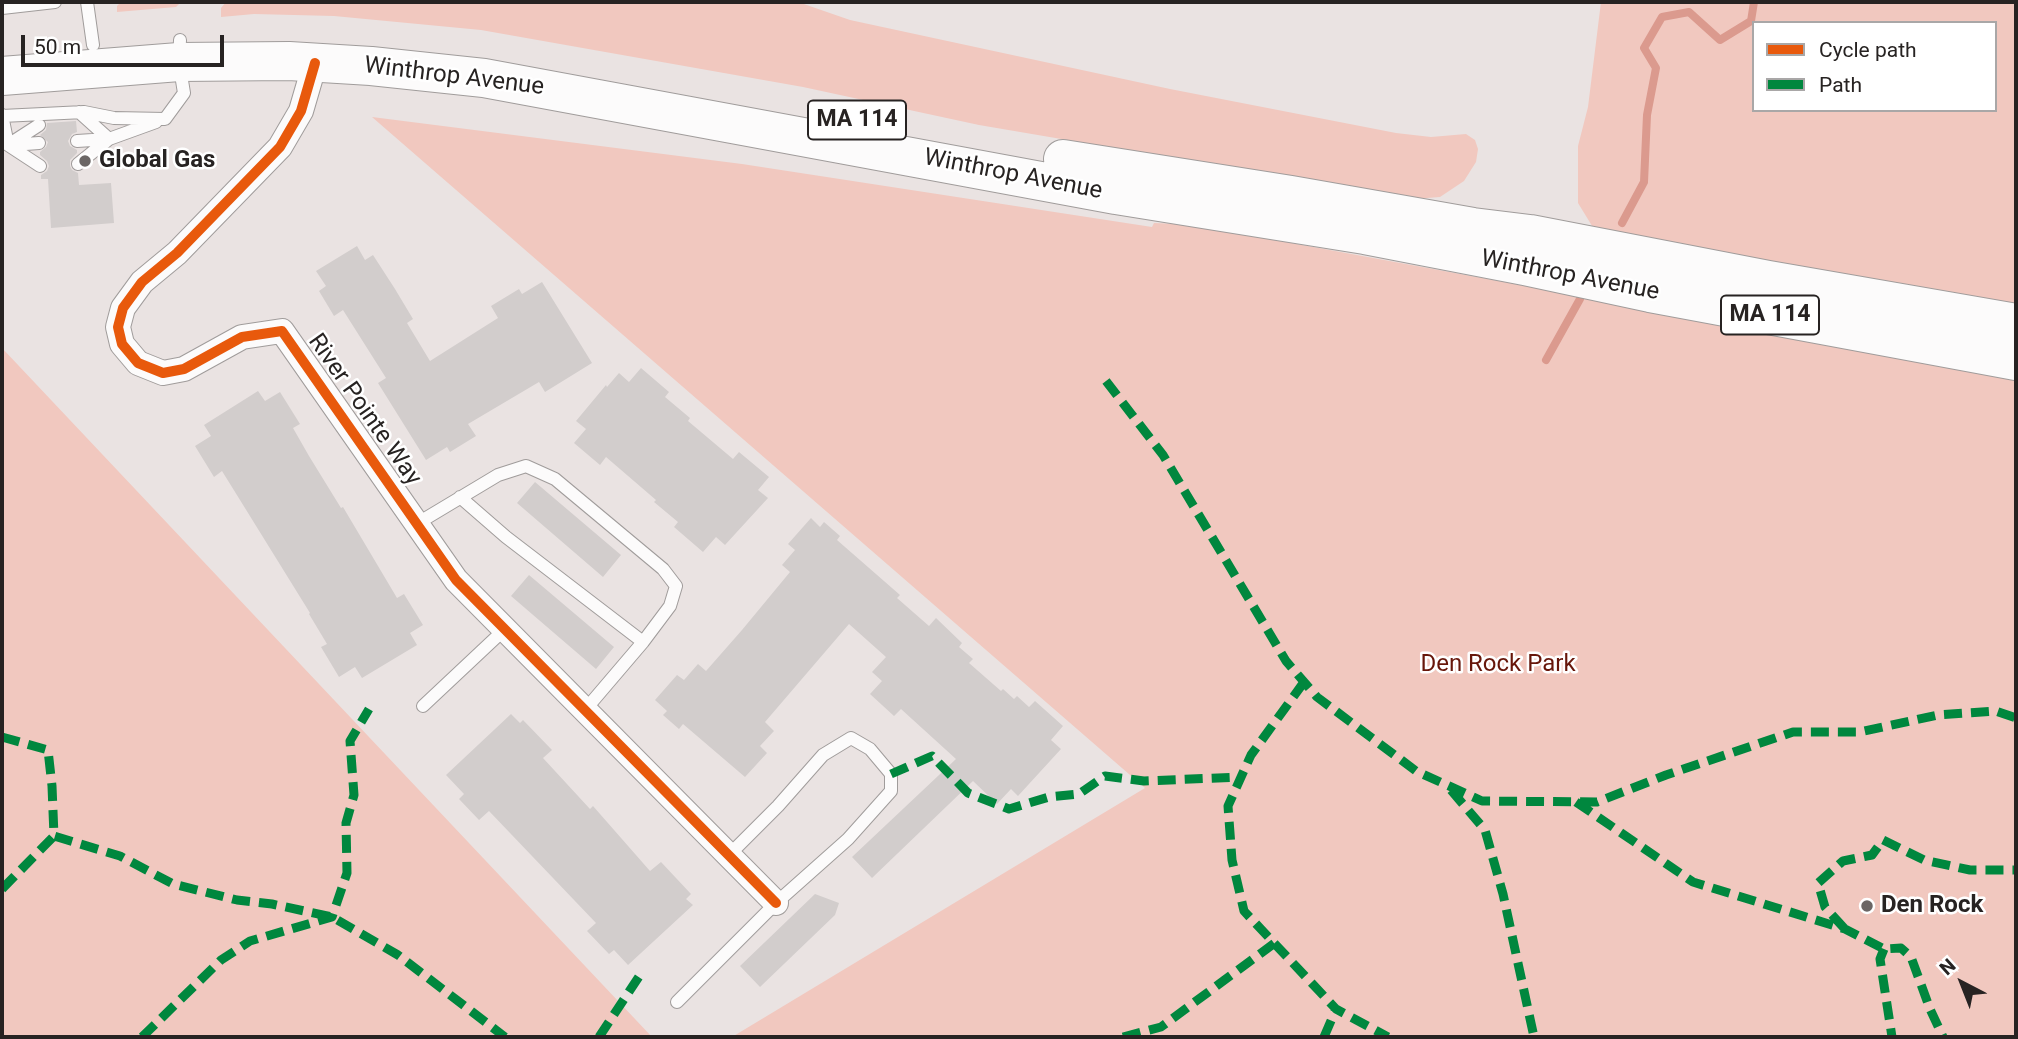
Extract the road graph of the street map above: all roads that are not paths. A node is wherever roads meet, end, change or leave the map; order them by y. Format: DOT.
graph roads {
  1 [pos="55,2"];
  2 [pos="87,2"];
  3 [pos="2,8"];
  4 [pos="317,50"];
  5 [pos="179,51"];
  6 [pos="2,53"];
  7 [pos="93,57"];
  8 [pos="2,76"];
  9 [pos="2,115"];
  10 [pos="77,118"];
  11 [pos="164,119"];
  12 [pos="39,125"];
  13 [pos="108,139"];
  14 [pos="77,141"];
  15 [pos="39,143"];
  16 [pos="8,145"];
  17 [pos="78,164"];
  18 [pos="40,166"];
  19 [pos="2016,323"];
  20 [pos="2016,361"];
  21 [pos="460,497"];
  22 [pos="418,523"];
  23 [pos="505,629"];
  24 [pos="643,642"];
  25 [pos="423,706"];
  26 [pos="585,710"];
  27 [pos="728,856"];
  28 [pos="775,904"];
  29 [pos="677,1002"];
  1 -- 3 [label="lane"];
  2 -- 7 [label="lane"];
  4 -- 5 [label="highway, Winthrop Avenue / MA 114"];
  4 -- 19 [label="highway, Winthrop Avenue / MA 114"];
  4 -- 20 [label="highway, Winthrop Avenue / MA 114"];
  4 -- 22 [label="street, River Pointe Way"];
  5 -- 7 [label="highway, Winthrop Avenue / MA 114"];
  5 -- 11 [label="lane"];
  6 -- 7 [label="highway, Winthrop Avenue / MA 114"];
  7 -- 8 [label="highway, Winthrop Avenue / MA 114"];
  9 -- 10 [label="lane"];
  9 -- 16 [label="lane"];
  10 -- 11 [label="lane"];
  10 -- 13 [label="lane"];
  11 -- 13 [label="lane"];
  12 -- 16 [label="lane"];
  13 -- 14 [label="lane"];
  13 -- 17 [label="lane"];
  15 -- 16 [label="lane"];
  16 -- 18 [label="lane"];
  21 -- 22 [label="lane"];
  21 -- 24 [label="lane"];
  21 -- 24 [label="lane"];
  22 -- 23 [label="street, River Pointe Way"];
  23 -- 25 [label="lane"];
  23 -- 26 [label="street, River Pointe Way"];
  24 -- 26 [label="lane"];
  26 -- 27 [label="street, River Pointe Way"];
  27 -- 28 [label="street, River Pointe Way"];
  27 -- 28 [label="lane"];
  28 -- 29 [label="lane"];
}
